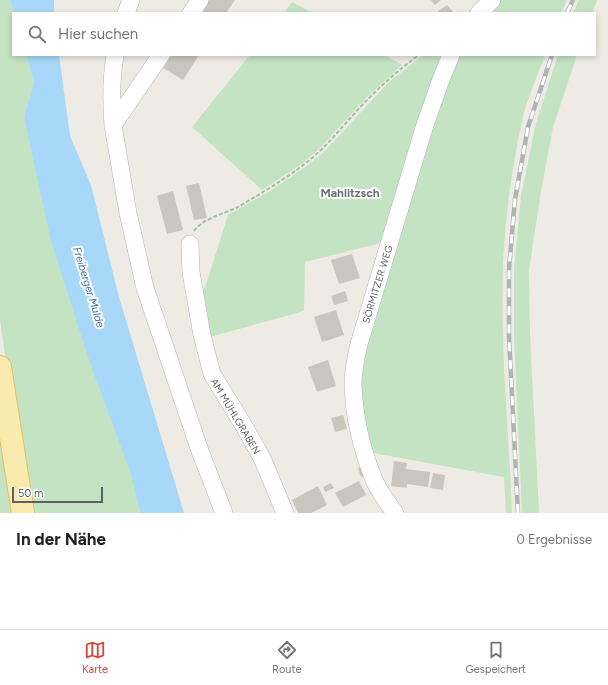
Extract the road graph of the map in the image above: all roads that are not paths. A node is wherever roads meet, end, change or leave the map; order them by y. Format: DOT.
graph roads {
  1 [pos="131,0"];
  2 [pos="200,0"];
  3 [pos="492,0"];
  4 [pos="126,12"];
  5 [pos="192,12"];
  6 [pos="481,12"];
  7 [pos="114,56"];
  8 [pos="160,56"];
  9 [pos="451,56"];
  10 [pos="113,124"];
  11 [pos="190,244"];
  12 [pos="0,367"];
  13 [pos="23,513"];
  14 [pos="224,513"];
  15 [pos="285,513"];
  16 [pos="395,513"];
  1 -- 4 [label="street"];
  2 -- 5 [label="street"];
  3 -- 6 [label="street"];
  7 -- 10 [label="street"];
  8 -- 10 [label="street"];
  9 -- 16 [label="street, SÖRMITZER WEG"];
  10 -- 14 [label="street"];
  11 -- 15 [label="street, AM MÜHLGRABEN"];
  12 -- 13 [label="main road"];
}
